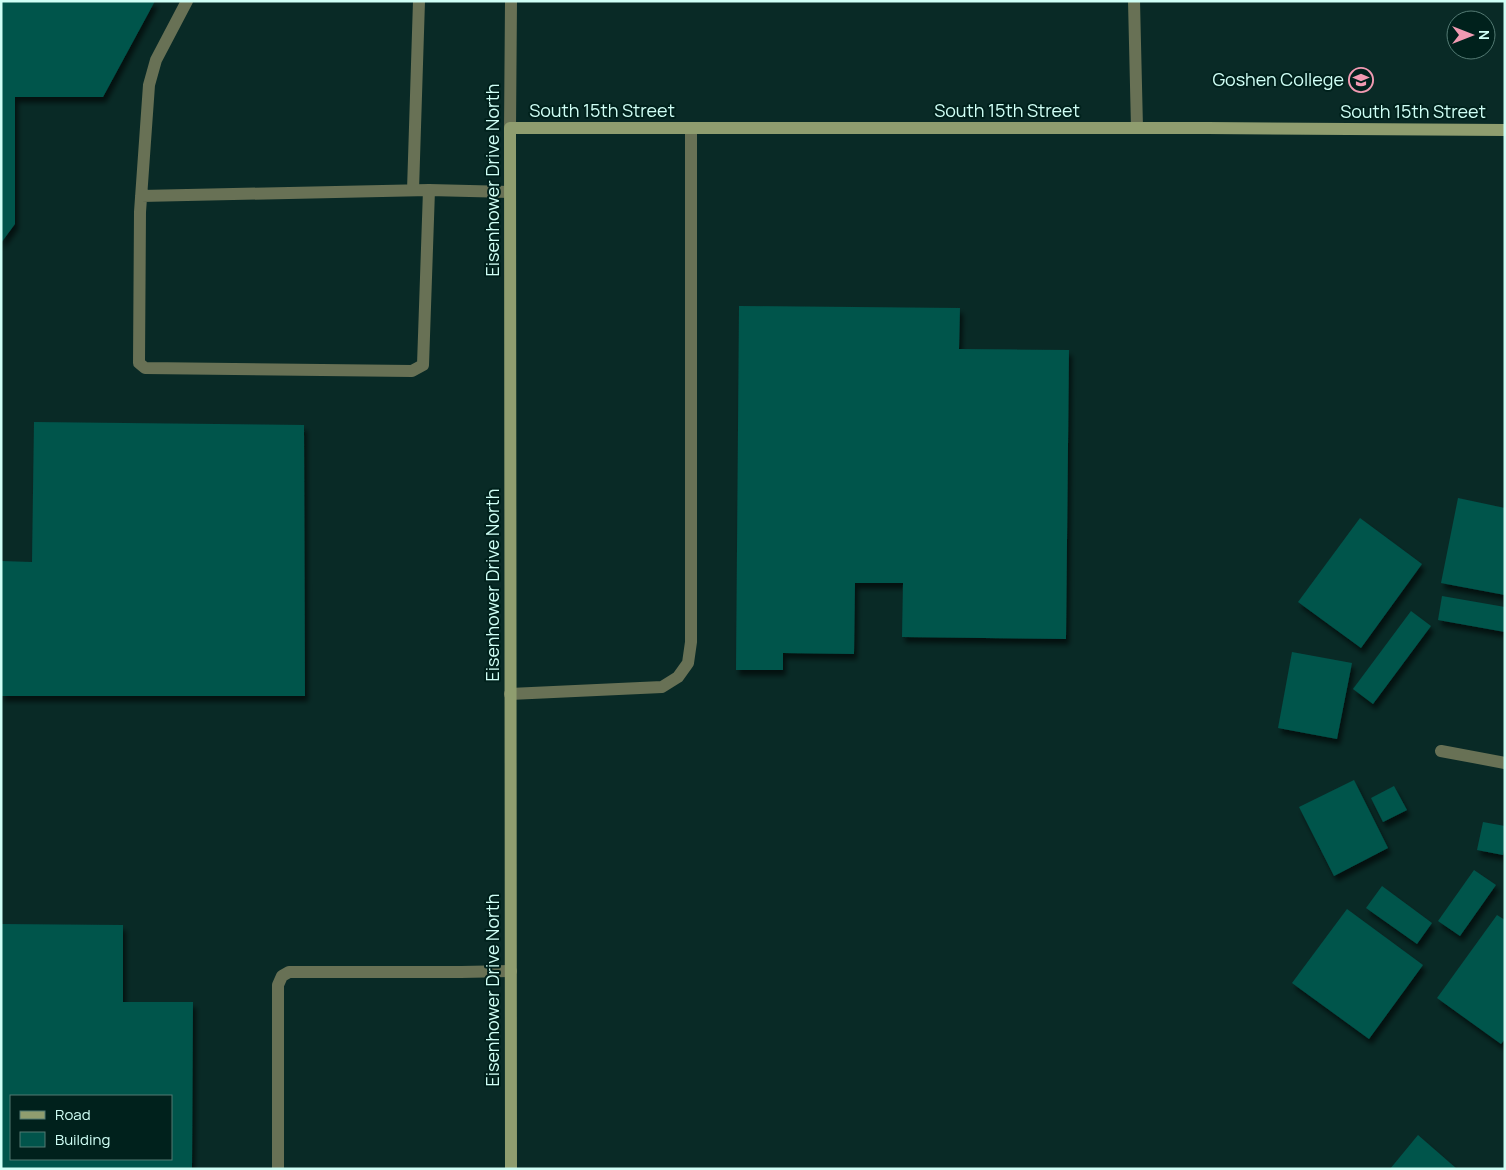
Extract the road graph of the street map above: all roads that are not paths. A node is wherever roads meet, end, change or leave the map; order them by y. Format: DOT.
graph roads {
  1 [pos="187,1"];
  2 [pos="418,1"];
  3 [pos="511,1"];
  4 [pos="1134,1"];
  5 [pos="510,128"];
  6 [pos="692,128"];
  7 [pos="1137,128"];
  8 [pos="1505,130"];
  9 [pos="413,190"];
  10 [pos="429,190"];
  11 [pos="510,192"];
  12 [pos="141,196"];
  13 [pos="510,694"];
  14 [pos="1441,751"];
  15 [pos="1505,763"];
  16 [pos="511,971"];
  17 [pos="278,1169"];
  18 [pos="511,1169"];
  1 -- 12 [label="street"];
  2 -- 9 [label="street"];
  3 -- 5 [label="street, Eisenhower Drive North"];
  4 -- 7 [label="street"];
  5 -- 6 [label="street, South 15th Street"];
  5 -- 11 [label="street, Eisenhower Drive North"];
  6 -- 7 [label="street, South 15th Street"];
  6 -- 13 [label="street"];
  7 -- 8 [label="street, South 15th Street"];
  9 -- 10 [label="street"];
  9 -- 12 [label="street"];
  10 -- 11 [label="street"];
  10 -- 12 [label="street"];
  11 -- 13 [label="street, Eisenhower Drive North"];
  13 -- 16 [label="street, Eisenhower Drive North"];
  14 -- 15 [label="street"];
  16 -- 17 [label="street"];
  16 -- 18 [label="street, Eisenhower Drive North"];
}
